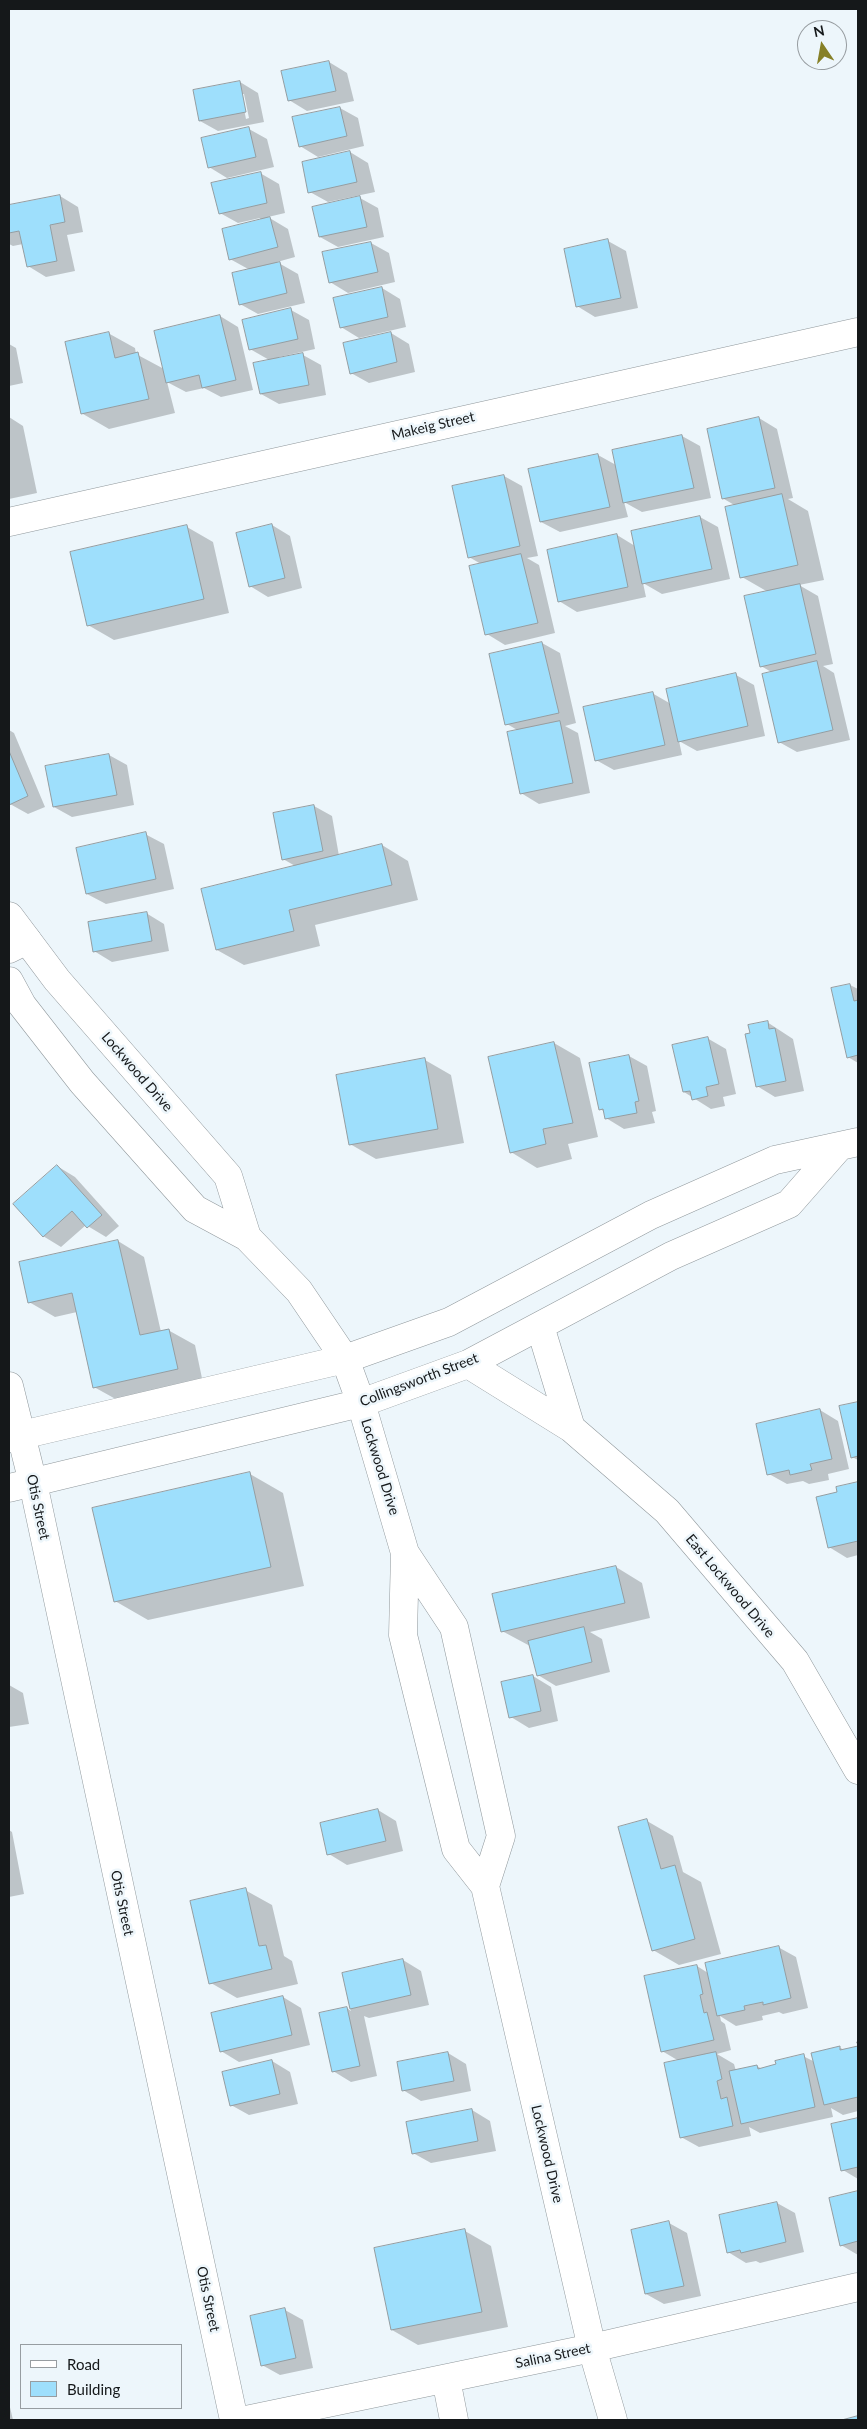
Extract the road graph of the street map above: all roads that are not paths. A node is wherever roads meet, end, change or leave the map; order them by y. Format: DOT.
graph roads {
  1 [pos="858,332"];
  2 [pos="9,522"];
  3 [pos="9,916"];
  4 [pos="18,945"];
  5 [pos="9,981"];
  6 [pos="848,1145"];
  7 [pos="247,1237"];
  8 [pos="540,1326"];
  9 [pos="345,1359"];
  10 [pos="468,1364"];
  11 [pos="9,1386"];
  12 [pos="361,1403"];
  13 [pos="571,1428"];
  14 [pos="15,1436"];
  15 [pos="21,1486"];
  16 [pos="405,1553"];
  17 [pos="858,1770"];
  18 [pos="485,1886"];
  19 [pos="858,2287"];
  20 [pos="592,2348"];
  21 [pos="446,2379"];
  22 [pos="234,2420"];
  23 [pos="246,2420"];
  24 [pos="454,2420"];
  25 [pos="613,2420"];
  1 -- 2 [label="street, Makeig Street"];
  3 -- 4 [label="street, Lockwood Drive"];
  4 -- 7 [label="street, Lockwood Drive"];
  5 -- 7 [label="street, Lockwood Drive"];
  6 -- 8 [label="street, Collingsworth Street"];
  6 -- 9 [label="street, Collingsworth Street"];
  7 -- 9 [label="street, Lockwood Drive"];
  8 -- 10 [label="street, Collingsworth Street"];
  8 -- 13 [label="street"];
  9 -- 12 [label="street, Lockwood Drive"];
  9 -- 14 [label="street, Collingsworth Street"];
  10 -- 12 [label="street, Collingsworth Street"];
  10 -- 13 [label="street, East Lockwood Drive"];
  11 -- 14 [label="street, Otis Street"];
  12 -- 15 [label="street, Collingsworth Street"];
  12 -- 16 [label="street, Lockwood Drive"];
  13 -- 17 [label="street, East Lockwood Drive"];
  14 -- 15 [label="street, Otis Street"];
  15 -- 22 [label="street, Otis Street"];
  16 -- 18 [label="street, Lockwood Drive"];
  16 -- 18 [label="street, Lockwood Drive"];
  18 -- 20 [label="street, Lockwood Drive"];
  19 -- 20 [label="street, Salina Street"];
  20 -- 21 [label="street, Salina Street"];
  20 -- 25 [label="street, Lockwood Drive"];
  21 -- 23 [label="street, Salina Street"];
  21 -- 24 [label="street"];
}
